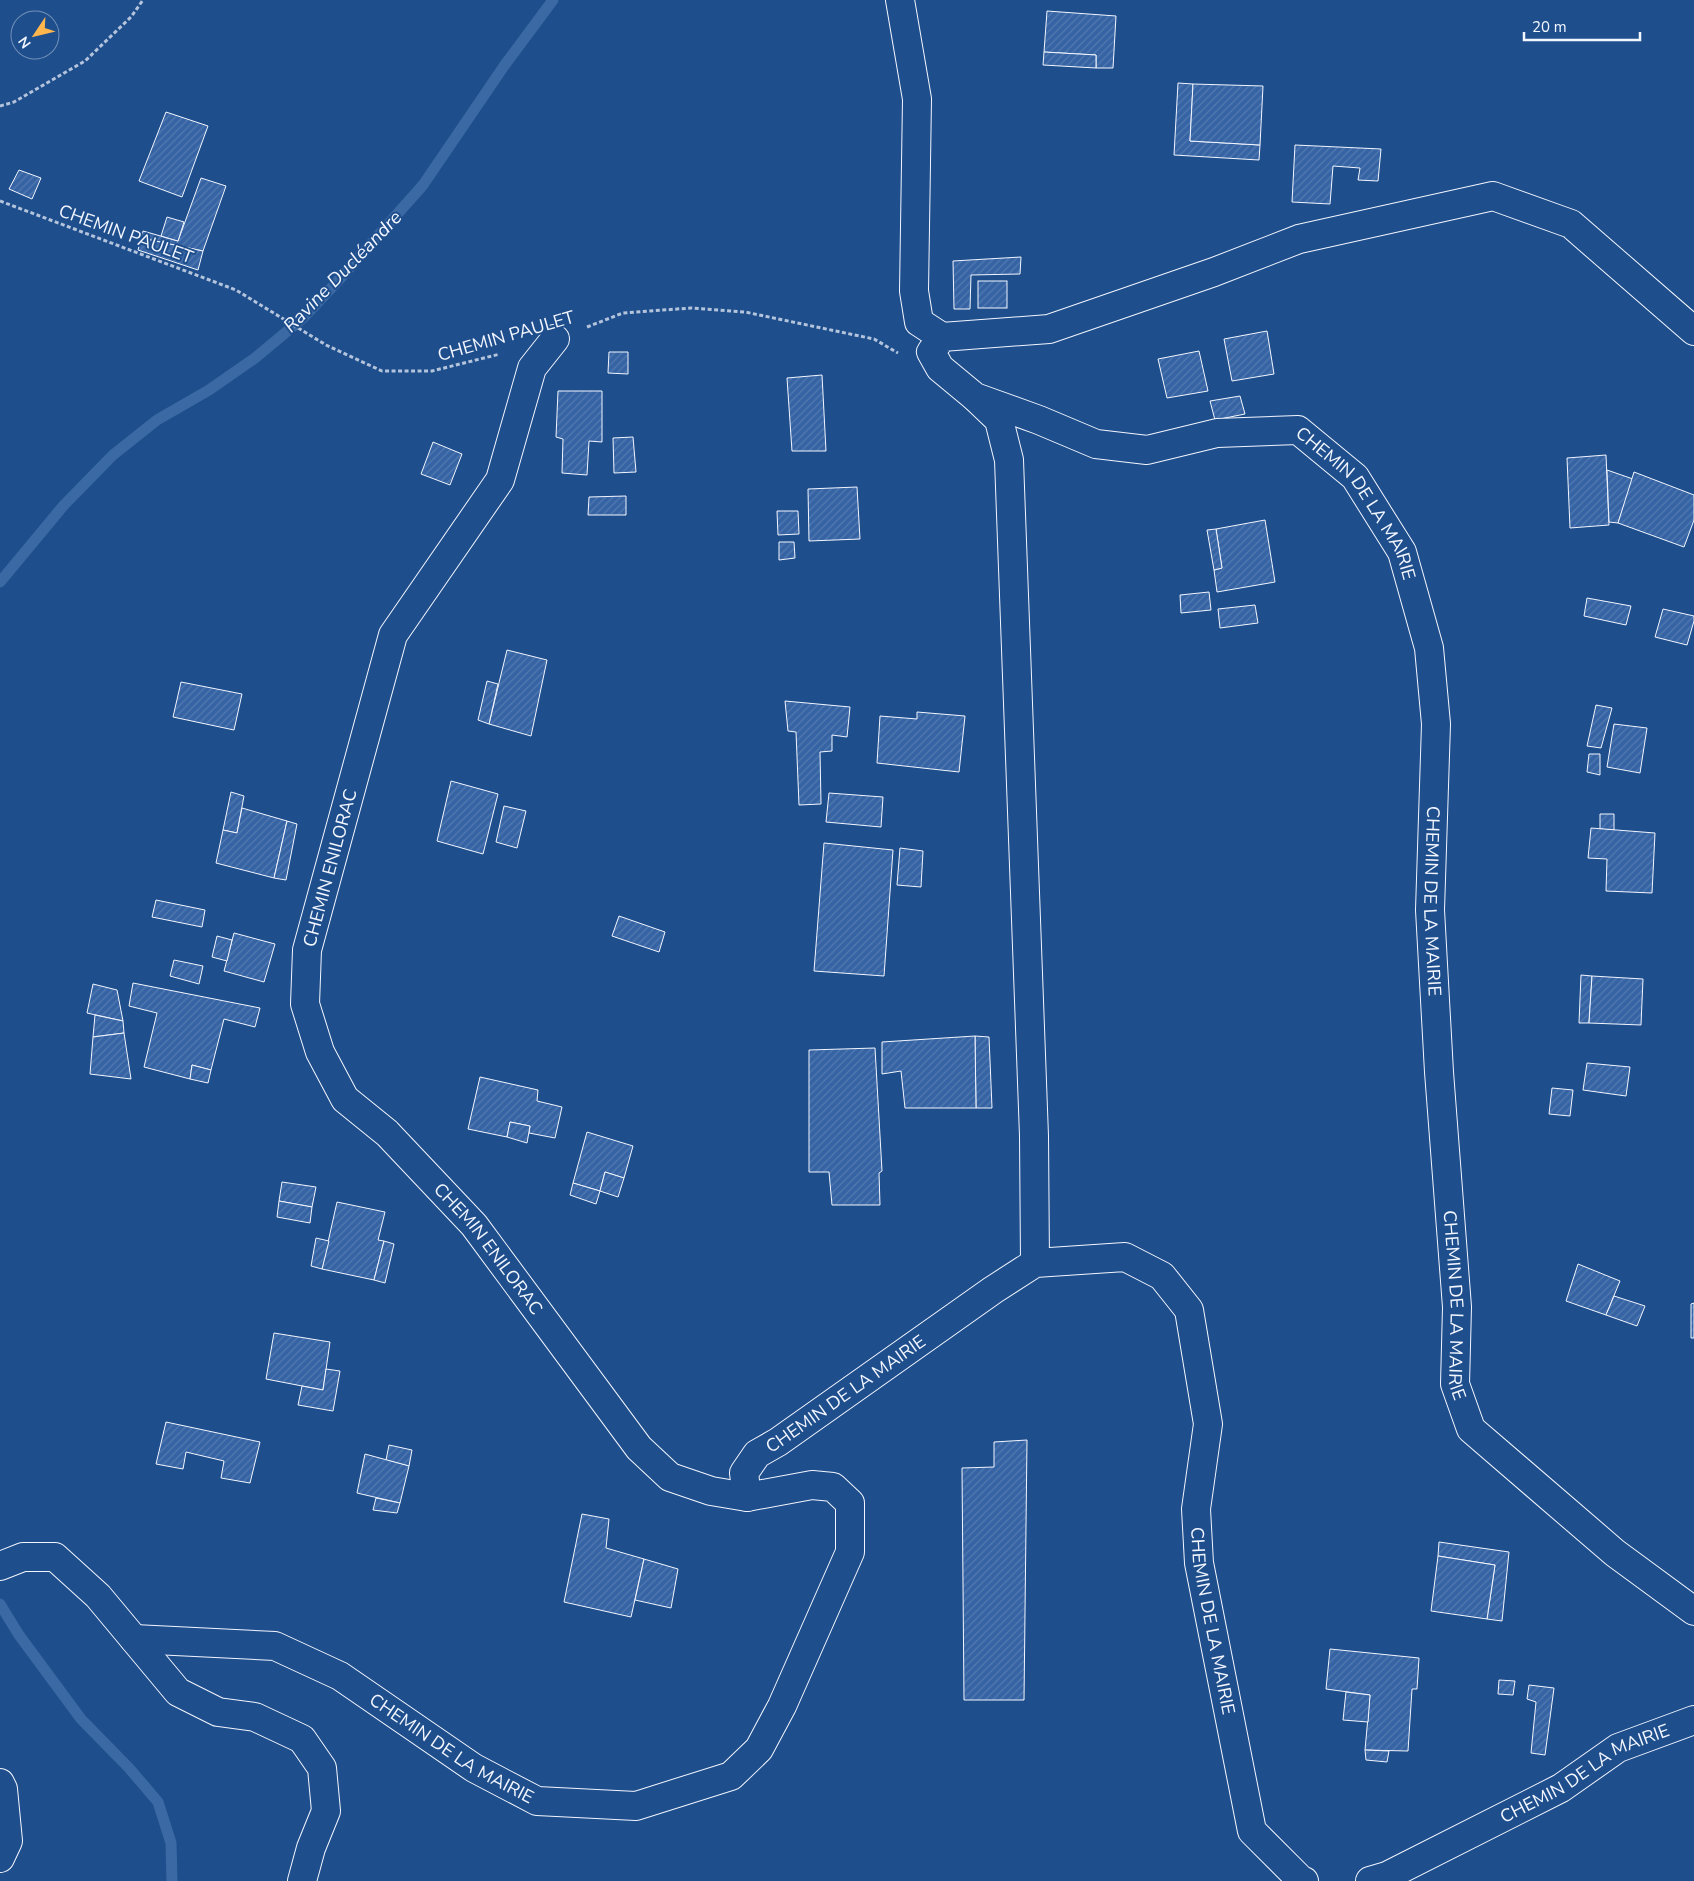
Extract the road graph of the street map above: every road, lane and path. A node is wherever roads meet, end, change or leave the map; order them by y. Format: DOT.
graph roads {
  1 [pos="143,0"];
  2 [pos="900,0"];
  3 [pos="0,106"];
  4 [pos="0,201"];
  5 [pos="1694,331"];
  6 [pos="942,337"];
  7 [pos="555,339"];
  8 [pos="501,354"];
  9 [pos="899,354"];
  10 [pos="975,397"];
  11 [pos="1035,1263"];
  12 [pos="747,1497"];
  13 [pos="0,1566"];
  14 [pos="1694,1610"];
  15 [pos="134,1639"];
  16 [pos="1694,1720"];
  17 [pos="0,1783"];
  18 [pos="0,1858"];
  19 [pos="302,1881"];
  20 [pos="1304,1881"];
  21 [pos="1370,1881"];
  1 -- 3 [label="path"];
  2 -- 6 [label="street"];
  4 -- 8 [label="path, CHEMIN PAULET"];
  5 -- 6 [label="street"];
  6 -- 10 [label="street, CHEMIN DE LA MAIRIE"];
  7 -- 9 [label="path, CHEMIN PAULET"];
  7 -- 12 [label="street, CHEMIN ENILORAC"];
  10 -- 11 [label="street"];
  10 -- 14 [label="street, CHEMIN DE LA MAIRIE"];
  11 -- 12 [label="street, CHEMIN DE LA MAIRIE"];
  11 -- 20 [label="street, CHEMIN DE LA MAIRIE"];
  12 -- 15 [label="street, CHEMIN DE LA MAIRIE"];
  13 -- 15 [label="street"];
  15 -- 19 [label="street"];
  16 -- 21 [label="street, CHEMIN DE LA MAIRIE"];
  17 -- 18 [label="street"];
}
